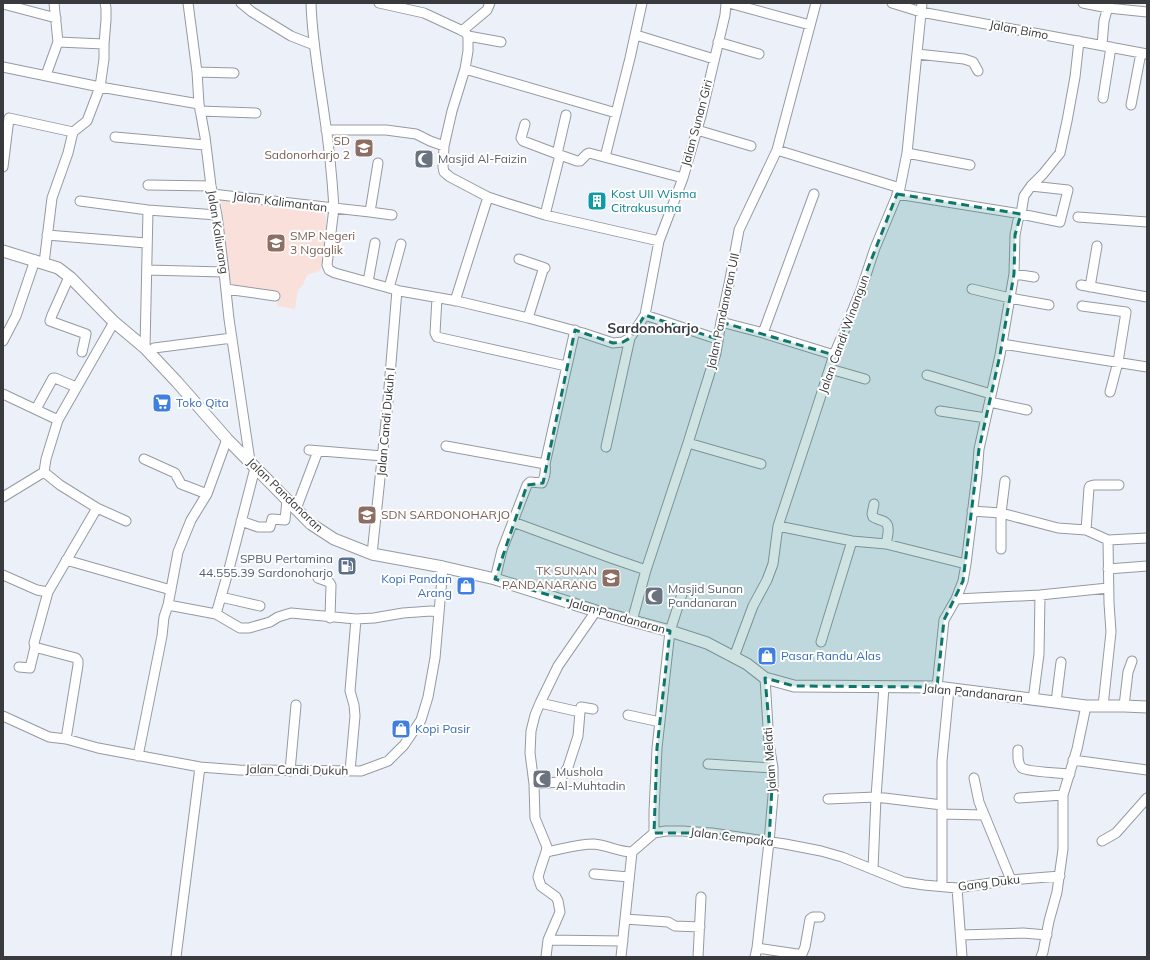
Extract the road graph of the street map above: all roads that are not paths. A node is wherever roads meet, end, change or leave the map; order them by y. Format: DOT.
graph roads {
  1 [pos="54,3"];
  2 [pos="105,3"];
  3 [pos="188,3"];
  4 [pos="241,3"];
  5 [pos="311,3"];
  6 [pos="379,3"];
  7 [pos="490,3"];
  8 [pos="642,3"];
  9 [pos="726,3"];
  10 [pos="729,3"];
  11 [pos="816,3"];
  12 [pos="892,3"];
  13 [pos="1083,3"];
  14 [pos="3,4"];
  15 [pos="1108,5"];
  16 [pos="921,7"];
  17 [pos="1147,12"];
  18 [pos="56,18"];
  19 [pos="810,25"];
  20 [pos="465,33"];
  21 [pos="636,35"];
  22 [pos="1079,41"];
  23 [pos="58,42"];
  24 [pos="501,42"];
  25 [pos="718,42"];
  26 [pos="104,44"];
  27 [pos="314,45"];
  28 [pos="1106,46"];
  29 [pos="1144,53"];
  30 [pos="759,54"];
  31 [pos="917,54"];
  32 [pos="714,58"];
  33 [pos="3,67"];
  34 [pos="465,69"];
  35 [pos="978,71"];
  36 [pos="197,72"];
  37 [pos="234,73"];
  38 [pos="46,75"];
  39 [pos="100,87"];
  40 [pos="1103,98"];
  41 [pos="1132,105"];
  42 [pos="200,108"];
  43 [pos="256,113"];
  44 [pos="616,113"];
  45 [pos="566,115"];
  46 [pos="524,124"];
  47 [pos="326,130"];
  48 [pos="697,130"];
  49 [pos="73,132"];
  50 [pos="115,137"];
  51 [pos="205,145"];
  52 [pos="444,146"];
  53 [pos="751,146"];
  54 [pos="777,150"];
  55 [pos="906,152"];
  56 [pos="559,154"];
  57 [pos="605,157"];
  58 [pos="378,163"];
  59 [pos="970,165"];
  60 [pos="3,167"];
  61 [pos="682,178"];
  62 [pos="148,185"];
  63 [pos="1030,186"];
  64 [pos="211,190"];
  65 [pos="898,191"];
  66 [pos="814,194"];
  67 [pos="488,197"];
  68 [pos="80,201"];
  69 [pos="334,208"];
  70 [pos="148,210"];
  71 [pos="370,212"];
  72 [pos="545,214"];
  73 [pos="1021,214"];
  74 [pos="216,215"];
  75 [pos="392,216"];
  76 [pos="1078,217"];
  77 [pos="1147,222"];
  78 [pos="47,235"];
  79 [pos="659,241"];
  80 [pos="146,243"];
  81 [pos="375,243"];
  82 [pos="400,244"];
  83 [pos="1097,246"];
  84 [pos="3,251"];
  85 [pos="519,259"];
  86 [pos="39,262"];
  87 [pos="147,270"];
  88 [pos="224,272"];
  89 [pos="1014,274"];
  90 [pos="69,277"];
  91 [pos="1034,277"];
  92 [pos="368,282"];
  93 [pos="226,289"];
  94 [pos="393,289"];
  95 [pos="972,289"];
  96 [pos="275,296"];
  97 [pos="1147,297"];
  98 [pos="437,298"];
  99 [pos="1010,298"];
  100 [pos="455,301"];
  101 [pos="1049,305"];
  102 [pos="1082,306"];
  103 [pos="645,315"];
  104 [pos="528,318"];
  105 [pos="114,322"];
  106 [pos="721,322"];
  107 [pos="575,330"];
  108 [pos="763,333"];
  109 [pos="232,338"];
  110 [pos="630,338"];
  111 [pos="718,339"];
  112 [pos="3,342"];
  113 [pos="1002,344"];
  114 [pos="150,348"];
  115 [pos="82,352"];
  116 [pos="834,355"];
  117 [pos="1118,362"];
  118 [pos="566,366"];
  119 [pos="1147,367"];
  120 [pos="830,369"];
  121 [pos="927,376"];
  122 [pos="865,379"];
  123 [pos="76,387"];
  124 [pos="1110,392"];
  125 [pos="3,394"];
  126 [pos="990,398"];
  127 [pos="36,409"];
  128 [pos="1027,410"];
  129 [pos="940,411"];
  130 [pos="986,418"];
  131 [pos="58,420"];
  132 [pos="227,439"];
  133 [pos="688,443"];
  134 [pos="446,446"];
  135 [pos="606,447"];
  136 [pos="309,450"];
  137 [pos="318,451"];
  138 [pos="383,456"];
  139 [pos="144,459"];
  140 [pos="545,464"];
  141 [pos="761,464"];
  142 [pos="252,465"];
  143 [pos="44,472"];
  144 [pos="1005,481"];
  145 [pos="1119,485"];
  146 [pos="207,494"];
  147 [pos="3,497"];
  148 [pos="287,500"];
  149 [pos="874,504"];
  150 [pos="97,508"];
  151 [pos="296,509"];
  152 [pos="972,511"];
  153 [pos="1002,514"];
  154 [pos="126,521"];
  155 [pos="241,522"];
  156 [pos="513,522"];
  157 [pos="778,526"];
  158 [pos="1086,530"];
  159 [pos="1147,538"];
  160 [pos="1108,540"];
  161 [pos="852,541"];
  162 [pos="886,544"];
  163 [pos="1001,549"];
  164 [pos="372,554"];
  165 [pos="66,560"];
  166 [pos="966,564"];
  167 [pos="1147,566"];
  168 [pos="443,567"];
  169 [pos="1108,569"];
  170 [pos="646,570"];
  171 [pos="3,575"];
  172 [pos="318,578"];
  173 [pos="494,579"];
  174 [pos="1108,588"];
  175 [pos="171,590"];
  176 [pos="683,591"];
  177 [pos="48,592"];
  178 [pos="1040,595"];
  179 [pos="221,597"];
  180 [pos="956,599"];
  181 [pos="168,605"];
  182 [pos="260,606"];
  183 [pos="596,611"];
  184 [pos="438,612"];
  185 [pos="216,614"];
  186 [pos="330,618"];
  187 [pos="356,619"];
  188 [pos="632,620"];
  189 [pos="670,631"];
  190 [pos="821,642"];
  191 [pos="35,647"];
  192 [pos="734,657"];
  193 [pos="1132,661"];
  194 [pos="1061,662"];
  195 [pos="20,667"];
  196 [pos="765,678"];
  197 [pos="884,687"];
  198 [pos="938,688"];
  199 [pos="949,689"];
  200 [pos="1033,700"];
  201 [pos="1056,702"];
  202 [pos="540,703"];
  203 [pos="296,705"];
  204 [pos="1086,706"];
  205 [pos="1103,706"];
  206 [pos="1124,706"];
  207 [pos="1147,707"];
  208 [pos="593,709"];
  209 [pos="580,712"];
  210 [pos="628,715"];
  211 [pos="3,716"];
  212 [pos="660,722"];
  213 [pos="66,739"];
  214 [pos="1018,750"];
  215 [pos="138,756"];
  216 [pos="1073,760"];
  217 [pos="708,764"];
  218 [pos="200,767"];
  219 [pos="773,768"];
  220 [pos="1147,770"];
  221 [pos="290,771"];
  222 [pos="350,771"];
  223 [pos="1070,774"];
  224 [pos="974,778"];
  225 [pos="534,784"];
  226 [pos="1063,795"];
  227 [pos="876,797"];
  228 [pos="1019,798"];
  229 [pos="1147,798"];
  230 [pos="828,799"];
  231 [pos="942,810"];
  232 [pos="984,815"];
  233 [pos="654,834"];
  234 [pos="1102,841"];
  235 [pos="769,842"];
  236 [pos="546,852"];
  237 [pos="632,852"];
  238 [pos="873,869"];
  239 [pos="594,874"];
  240 [pos="1060,876"];
  241 [pos="629,877"];
  242 [pos="1011,880"];
  243 [pos="942,886"];
  244 [pos="957,888"];
  245 [pos="701,897"];
  246 [pos="820,918"];
  247 [pos="625,919"];
  248 [pos="700,927"];
  249 [pos="961,935"];
  250 [pos="1047,935"];
  251 [pos="548,940"];
  252 [pos="623,941"];
  253 [pos="757,948"];
  254 [pos="176,957"];
  255 [pos="546,957"];
  256 [pos="621,957"];
  257 [pos="698,957"];
  258 [pos="755,957"];
  259 [pos="962,957"];
  260 [pos="1041,957"];
  1 -- 18 [label="street"];
  2 -- 26 [label="street"];
  3 -- 36 [label="street, Jalan Kaliurang"];
  4 -- 27 [label="street"];
  5 -- 27 [label="street, Jalan Kalimantan"];
  6 -- 20 [label="street"];
  7 -- 20 [label="street"];
  8 -- 21 [label="street"];
  9 -- 25 [label="street, Jalan Sunan Giri"];
  10 -- 19 [label="street"];
  11 -- 19 [label="street, Jalan Pandanaran UII"];
  12 -- 16 [label="street, Jalan Bimo"];
  13 -- 15 [label="street"];
  14 -- 18 [label="street"];
  15 -- 17 [label="street"];
  15 -- 28 [label="street"];
  16 -- 22 [label="street, Jalan Bimo"];
  16 -- 31 [label="street, Jalan Candi Winangun"];
  18 -- 23 [label="street"];
  19 -- 54 [label="street, Jalan Pandanaran UII"];
  20 -- 24 [label="street"];
  20 -- 34 [label="street"];
  21 -- 32 [label="street"];
  21 -- 44 [label="street"];
  22 -- 28 [label="street, Jalan Bimo"];
  22 -- 63 [label="street"];
  23 -- 26 [label="street"];
  23 -- 38 [label="street"];
  25 -- 30 [label="street"];
  25 -- 32 [label="street, Jalan Sunan Giri"];
  26 -- 39 [label="street"];
  27 -- 47 [label="street, Jalan Kalimantan"];
  28 -- 29 [label="street, Jalan Bimo"];
  28 -- 40 [label="street"];
  29 -- 41 [label="street"];
  31 -- 35 [label="street"];
  31 -- 55 [label="street, Jalan Candi Winangun"];
  32 -- 48 [label="street, Jalan Sunan Giri"];
  33 -- 38 [label="street"];
  34 -- 44 [label="street"];
  34 -- 52 [label="street"];
  36 -- 37 [label="street"];
  36 -- 42 [label="street, Jalan Kaliurang"];
  38 -- 39 [label="street"];
  39 -- 42 [label="street"];
  39 -- 49 [label="street"];
  42 -- 43 [label="street"];
  42 -- 51 [label="street, Jalan Kaliurang"];
  44 -- 57 [label="street"];
  45 -- 56 [label="street"];
  46 -- 56 [label="street"];
  47 -- 52 [label="street"];
  47 -- 69 [label="street, Jalan Kalimantan"];
  48 -- 53 [label="street"];
  48 -- 61 [label="street, Jalan Sunan Giri"];
  49 -- 60 [label="street"];
  49 -- 78 [label="street"];
  50 -- 51 [label="street"];
  51 -- 64 [label="street, Jalan Kaliurang"];
  52 -- 67 [label="street"];
  54 -- 65 [label="street"];
  54 -- 106 [label="street, Jalan Pandanaran UII"];
  55 -- 59 [label="street"];
  55 -- 65 [label="street, Jalan Candi Winangun"];
  56 -- 57 [label="street"];
  56 -- 72 [label="street"];
  57 -- 61 [label="street"];
  58 -- 71 [label="street"];
  61 -- 79 [label="street, Jalan Sunan Giri"];
  62 -- 64 [label="street, Jalan Kalimantan"];
  63 -- 73 [label="street"];
  63 -- 73 [label="street"];
  64 -- 69 [label="street, Jalan Kalimantan"];
  64 -- 74 [label="street, Jalan Kaliurang"];
  65 -- 73 [label="street"];
  65 -- 116 [label="street, Jalan Candi Winangun"];
  66 -- 108 [label="street"];
  67 -- 72 [label="street"];
  67 -- 100 [label="street"];
  68 -- 70 [label="street"];
  69 -- 71 [label="street"];
  69 -- 92 [label="street"];
  70 -- 74 [label="street"];
  70 -- 80 [label="street"];
  71 -- 75 [label="street"];
  72 -- 79 [label="street"];
  73 -- 89 [label="street"];
  74 -- 88 [label="street, Jalan Kaliurang"];
  76 -- 77 [label="street"];
  78 -- 80 [label="street"];
  78 -- 86 [label="street"];
  79 -- 103 [label="street, Jalan Sunan Giri"];
  80 -- 87 [label="street"];
  81 -- 92 [label="street"];
  82 -- 94 [label="street, Jalan Candi Dukuh I"];
  83 -- 97 [label="street"];
  84 -- 86 [label="main road, Jalan Pandanaran"];
  85 -- 104 [label="street"];
  86 -- 90 [label="main road, Jalan Pandanaran"];
  86 -- 112 [label="street"];
  87 -- 88 [label="street"];
  87 -- 114 [label="street"];
  88 -- 93 [label="street, Jalan Kaliurang"];
  89 -- 91 [label="street"];
  89 -- 99 [label="street"];
  90 -- 105 [label="main road, Jalan Pandanaran"];
  90 -- 115 [label="street"];
  92 -- 94 [label="street"];
  93 -- 96 [label="street"];
  93 -- 109 [label="street, Jalan Kaliurang"];
  94 -- 98 [label="street"];
  94 -- 138 [label="street, Jalan Candi Dukuh I"];
  95 -- 99 [label="street"];
  98 -- 100 [label="street"];
  98 -- 118 [label="street"];
  99 -- 101 [label="street"];
  99 -- 113 [label="street"];
  100 -- 104 [label="street"];
  102 -- 117 [label="street"];
  103 -- 110 [label="street"];
  103 -- 111 [label="street"];
  104 -- 107 [label="street"];
  105 -- 114 [label="main road, Jalan Pandanaran"];
  105 -- 123 [label="street"];
  106 -- 108 [label="street"];
  106 -- 111 [label="street, Jalan Pandanaran UII"];
  107 -- 110 [label="street"];
  107 -- 118 [label="street"];
  108 -- 116 [label="street"];
  109 -- 114 [label="street"];
  109 -- 142 [label="street, Jalan Kaliurang"];
  110 -- 135 [label="street"];
  111 -- 133 [label="street, Jalan Pandanaran UII"];
  113 -- 117 [label="street"];
  113 -- 126 [label="street"];
  114 -- 132 [label="main road, Jalan Pandanaran"];
  116 -- 120 [label="street, Jalan Candi Winangun"];
  117 -- 119 [label="street"];
  117 -- 124 [label="street"];
  118 -- 140 [label="street"];
  120 -- 122 [label="street"];
  120 -- 157 [label="street, Jalan Candi Winangun"];
  121 -- 126 [label="street"];
  123 -- 127 [label="street"];
  123 -- 131 [label="street"];
  125 -- 127 [label="street"];
  126 -- 128 [label="street"];
  126 -- 130 [label="street"];
  127 -- 131 [label="street"];
  129 -- 130 [label="street"];
  130 -- 152 [label="street"];
  131 -- 143 [label="street"];
  132 -- 142 [label="main road, Jalan Pandanaran"];
  132 -- 146 [label="street"];
  133 -- 141 [label="street"];
  133 -- 170 [label="street, Jalan Pandanaran UII"];
  134 -- 140 [label="street"];
  136 -- 137 [label="street"];
  137 -- 138 [label="street"];
  137 -- 151 [label="street"];
  138 -- 164 [label="street, Jalan Candi Dukuh I"];
  139 -- 146 [label="street"];
  140 -- 156 [label="street"];
  142 -- 148 [label="main road, Jalan Pandanaran"];
  142 -- 155 [label="street"];
  143 -- 147 [label="street"];
  143 -- 150 [label="street"];
  144 -- 153 [label="street"];
  145 -- 158 [label="street"];
  146 -- 175 [label="street"];
  148 -- 151 [label="main road, Jalan Pandanaran"];
  148 -- 155 [label="street"];
  149 -- 162 [label="street"];
  150 -- 154 [label="street"];
  150 -- 165 [label="street"];
  151 -- 164 [label="main road, Jalan Pandanaran"];
  152 -- 153 [label="street"];
  152 -- 166 [label="street"];
  153 -- 158 [label="street"];
  153 -- 163 [label="street"];
  155 -- 179 [label="street"];
  156 -- 170 [label="street"];
  156 -- 173 [label="street"];
  157 -- 161 [label="street"];
  157 -- 192 [label="street, Jalan Candi Winangun"];
  158 -- 160 [label="street"];
  159 -- 160 [label="street"];
  160 -- 169 [label="street"];
  161 -- 162 [label="street"];
  161 -- 190 [label="street"];
  162 -- 166 [label="street"];
  164 -- 168 [label="main road, Jalan Pandanaran"];
  165 -- 175 [label="street"];
  165 -- 177 [label="street"];
  166 -- 180 [label="street"];
  167 -- 169 [label="street"];
  168 -- 173 [label="main road, Jalan Pandanaran"];
  168 -- 184 [label="street, Jalan Candi Dukuh"];
  169 -- 174 [label="street"];
  170 -- 188 [label="street, Jalan Pandanaran UII"];
  171 -- 177 [label="street"];
  172 -- 186 [label="street"];
  173 -- 183 [label="main road, Jalan Pandanaran"];
  174 -- 178 [label="street"];
  174 -- 205 [label="street"];
  175 -- 181 [label="street"];
  176 -- 189 [label="street"];
  177 -- 191 [label="street"];
  178 -- 180 [label="street"];
  178 -- 200 [label="street"];
  179 -- 182 [label="street"];
  179 -- 185 [label="street"];
  180 -- 198 [label="street"];
  181 -- 185 [label="street"];
  181 -- 215 [label="street"];
  183 -- 188 [label="main road, Jalan Pandanaran"];
  183 -- 202 [label="street"];
  184 -- 187 [label="street"];
  184 -- 222 [label="street, Jalan Candi Dukuh"];
  185 -- 186 [label="street"];
  186 -- 187 [label="street"];
  187 -- 222 [label="street"];
  188 -- 189 [label="main road, Jalan Pandanaran"];
  189 -- 192 [label="main road, Jalan Pandanaran"];
  189 -- 212 [label="street"];
  191 -- 195 [label="street"];
  191 -- 213 [label="street"];
  192 -- 196 [label="main road, Jalan Pandanaran"];
  193 -- 206 [label="street"];
  194 -- 201 [label="street"];
  196 -- 197 [label="main road, Jalan Pandanaran"];
  196 -- 219 [label="street, Jalan Melati"];
  197 -- 198 [label="main road, Jalan Pandanaran"];
  197 -- 227 [label="street"];
  198 -- 199 [label="main road, Jalan Pandanaran"];
  199 -- 200 [label="main road, Jalan Pandanaran"];
  199 -- 231 [label="street"];
  200 -- 201 [label="main road, Jalan Pandanaran"];
  201 -- 204 [label="main road, Jalan Pandanaran"];
  202 -- 209 [label="street"];
  202 -- 225 [label="street"];
  203 -- 221 [label="street"];
  204 -- 205 [label="main road, Jalan Pandanaran"];
  204 -- 216 [label="street"];
  205 -- 206 [label="main road, Jalan Pandanaran"];
  206 -- 207 [label="main road, Jalan Pandanaran"];
  208 -- 209 [label="street"];
  209 -- 225 [label="street"];
  210 -- 212 [label="street"];
  211 -- 213 [label="street, Jalan Candi Dukuh"];
  212 -- 233 [label="street"];
  213 -- 215 [label="street, Jalan Candi Dukuh"];
  214 -- 223 [label="street"];
  215 -- 218 [label="street, Jalan Candi Dukuh"];
  216 -- 220 [label="street"];
  216 -- 223 [label="street"];
  217 -- 219 [label="street"];
  218 -- 221 [label="street, Jalan Candi Dukuh"];
  218 -- 254 [label="street"];
  219 -- 235 [label="street, Jalan Melati"];
  221 -- 222 [label="street, Jalan Candi Dukuh"];
  223 -- 226 [label="street"];
  224 -- 232 [label="street"];
  225 -- 236 [label="street"];
  226 -- 228 [label="street"];
  226 -- 240 [label="street"];
  227 -- 230 [label="street"];
  227 -- 231 [label="street"];
  227 -- 238 [label="street"];
  229 -- 234 [label="street"];
  231 -- 232 [label="street"];
  231 -- 243 [label="street"];
  232 -- 242 [label="street"];
  233 -- 235 [label="street, Jalan Cempaka"];
  233 -- 237 [label="street"];
  235 -- 238 [label="street, Jalan Cempaka"];
  235 -- 253 [label="street, Jalan Melati"];
  236 -- 237 [label="street"];
  236 -- 251 [label="street"];
  237 -- 241 [label="street"];
  238 -- 243 [label="street, Gang Duku"];
  239 -- 241 [label="street"];
  240 -- 242 [label="street, Gang Duku"];
  240 -- 250 [label="street"];
  241 -- 247 [label="street"];
  242 -- 244 [label="street, Gang Duku"];
  243 -- 244 [label="street, Gang Duku"];
  244 -- 249 [label="street"];
  245 -- 248 [label="street"];
  246 -- 253 [label="street"];
  247 -- 248 [label="street"];
  247 -- 252 [label="street"];
  248 -- 257 [label="street"];
  249 -- 250 [label="street"];
  249 -- 259 [label="street"];
  250 -- 260 [label="street"];
  251 -- 252 [label="street"];
  251 -- 255 [label="street"];
  252 -- 256 [label="street"];
  253 -- 258 [label="street, Jalan Melati"];
}
